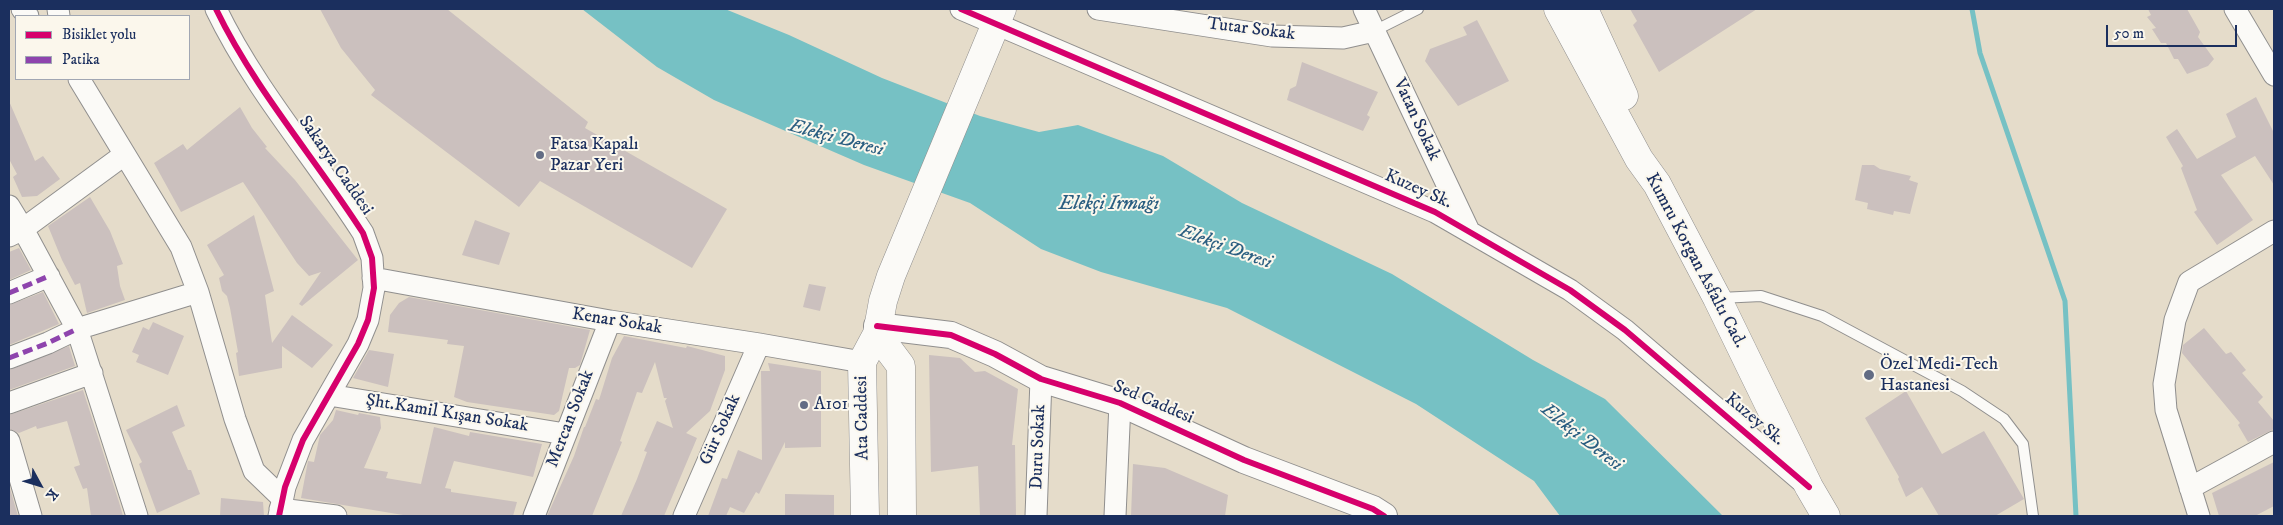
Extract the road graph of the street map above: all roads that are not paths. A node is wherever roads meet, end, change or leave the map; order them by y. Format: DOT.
graph roads {
  1 [pos="216,9"];
  2 [pos="961,9"];
  3 [pos="1098,9"];
  4 [pos="1364,9"];
  5 [pos="1418,9"];
  6 [pos="1558,9"];
  7 [pos="1584,9"];
  8 [pos="2235,9"];
  9 [pos="1180,15"];
  10 [pos="995,24"];
  11 [pos="1374,30"];
  12 [pos="2274,75"];
  13 [pos="80,80"];
  14 [pos="124,155"];
  15 [pos="1657,184"];
  16 [pos="9,206"];
  17 [pos="2274,231"];
  18 [pos="1469,232"];
  19 [pos="16,233"];
  20 [pos="49,276"];
  21 [pos="373,278"];
  22 [pos="198,292"];
  23 [pos="9,293"];
  24 [pos="1717,298"];
  25 [pos="610,321"];
  26 [pos="77,329"];
  27 [pos="877,330"];
  28 [pos="759,344"];
  29 [pos="9,358"];
  30 [pos="862,362"];
  31 [pos="92,373"];
  32 [pos="1041,379"];
  33 [pos="329,395"];
  34 [pos="9,403"];
  35 [pos="1120,403"];
  36 [pos="565,434"];
  37 [pos="9,441"];
  38 [pos="2274,442"];
  39 [pos="1809,487"];
  40 [pos="2190,488"];
  41 [pos="280,508"];
  42 [pos="1376,514"];
  43 [pos="31,516"];
  44 [pos="137,516"];
  45 [pos="336,516"];
  46 [pos="534,516"];
  47 [pos="684,516"];
  48 [pos="865,516"];
  49 [pos="902,516"];
  50 [pos="1036,516"];
  51 [pos="1115,516"];
  52 [pos="1826,516"];
  53 [pos="2033,516"];
  54 [pos="2199,516"];
  1 -- 21 [label="street, Sakarya Caddesi"];
  2 -- 10 [label="street, Kuzey Sk."];
  3 -- 9 [label="street, Tutar Sokak"];
  4 -- 11 [label="street, Vatan Sokak"];
  5 -- 11 [label="lane"];
  6 -- 15 [label="main road, Kumru Korgan Asfaltı Cad."];
  7 -- 15 [label="main road"];
  8 -- 12 [label="street"];
  9 -- 11 [label="street, Tutar Sokak"];
  10 -- 18 [label="street, Kuzey Sk."];
  10 -- 27 [label="main road, Ata Caddesi"];
  11 -- 18 [label="street, Vatan Sokak"];
  13 -- 14 [label="street"];
  14 -- 19 [label="street"];
  14 -- 22 [label="street"];
  15 -- 24 [label="main road, Kumru Korgan Asfaltı Cad."];
  16 -- 19 [label="street"];
  17 -- 40 [label="street"];
  18 -- 39 [label="street, Kuzey Sk."];
  19 -- 20 [label="street"];
  20 -- 23 [label="street"];
  20 -- 26 [label="street"];
  21 -- 25 [label="street, Kenar Sokak"];
  21 -- 33 [label="street, Sakarya Caddesi"];
  22 -- 26 [label="street"];
  22 -- 41 [label="street"];
  24 -- 39 [label="main road, Kumru Korgan Asfaltı Cad."];
  24 -- 53 [label="lane"];
  25 -- 28 [label="street, Kenar Sokak"];
  25 -- 36 [label="street, Mercan Sokak"];
  26 -- 29 [label="street"];
  26 -- 31 [label="street"];
  27 -- 30 [label="main road, Ata Caddesi"];
  27 -- 32 [label="street, Sed Caddesi"];
  27 -- 49 [label="main road"];
  28 -- 30 [label="street, Kenar Sokak"];
  28 -- 47 [label="street, Gür Sokak"];
  30 -- 48 [label="main road, Ata Caddesi"];
  31 -- 34 [label="street"];
  31 -- 44 [label="street"];
  32 -- 35 [label="street, Sed Caddesi"];
  32 -- 50 [label="street, Duru Sokak"];
  33 -- 36 [label="street, Şht.Kamil Kışan Sokak"];
  33 -- 41 [label="street, Sakarya Caddesi"];
  35 -- 42 [label="street, Sed Caddesi"];
  35 -- 51 [label="street"];
  36 -- 46 [label="street, Mercan Sokak"];
  37 -- 43 [label="street"];
  38 -- 40 [label="street"];
  39 -- 52 [label="main road, Kumru Korgan Asfaltı Cad."];
  40 -- 54 [label="street"];
  41 -- 45 [label="street"];
}
